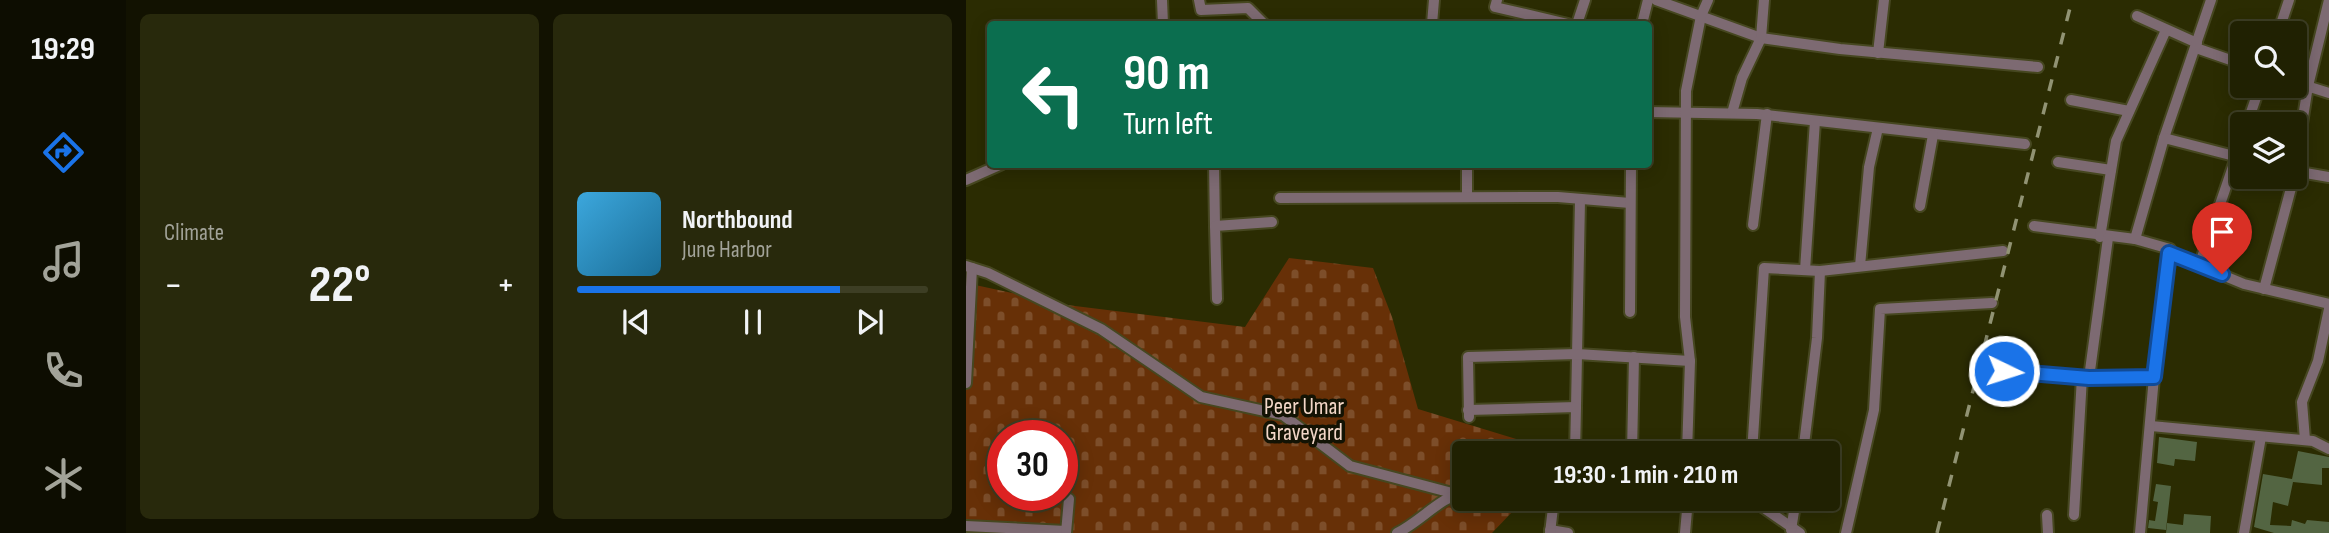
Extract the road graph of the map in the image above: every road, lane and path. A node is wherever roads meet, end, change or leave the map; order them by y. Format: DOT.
graph roads {
  1 [pos="1162,0"];
  2 [pos="1199,0"];
  3 [pos="1434,0"];
  4 [pos="1497,0"];
  5 [pos="1585,0"];
  6 [pos="1648,0"];
  7 [pos="1656,0"];
  8 [pos="1707,0"];
  9 [pos="1764,0"];
  10 [pos="1877,0"];
  11 [pos="1884,0"];
  12 [pos="2211,0"];
  13 [pos="2289,0"];
  14 [pos="2329,0"];
  15 [pos="1701,16"];
  16 [pos="2137,16"];
  17 [pos="1163,21"];
  18 [pos="1261,21"];
  19 [pos="1432,21"];
  20 [pos="1555,21"];
  21 [pos="1578,21"];
  22 [pos="1643,21"];
  23 [pos="2282,21"];
  24 [pos="2166,30"];
  25 [pos="1761,38"];
  26 [pos="2197,46"];
  27 [pos="1878,53"];
  28 [pos="2230,59"];
  29 [pos="2038,67"];
  30 [pos="2308,86"];
  31 [pos="2329,93"];
  32 [pos="2071,100"];
  33 [pos="1688,110"];
  34 [pos="2129,111"];
  35 [pos="1652,112"];
  36 [pos="2304,112"];
  37 [pos="1732,113"];
  38 [pos="1768,114"];
  39 [pos="1815,121"];
  40 [pos="1878,128"];
  41 [pos="1933,135"];
  42 [pos="2164,138"];
  43 [pos="2025,144"];
  44 [pos="2230,156"];
  45 [pos="2058,162"];
  46 [pos="993,168"];
  47 [pos="1214,168"];
  48 [pos="1467,168"];
  49 [pos="1631,168"];
  50 [pos="2111,170"];
  51 [pos="2307,174"];
  52 [pos="2329,177"];
  53 [pos="966,180"];
  54 [pos="2230,182"];
  55 [pos="2290,189"];
  56 [pos="1467,197"];
  57 [pos="1280,198"];
  58 [pos="1580,200"];
  59 [pos="1630,203"];
  60 [pos="1920,206"];
  61 [pos="1272,222"];
  62 [pos="1753,225"];
  63 [pos="1214,226"];
  64 [pos="2034,226"];
  65 [pos="2104,237"];
  66 [pos="2135,239"];
  67 [pos="2003,251"];
  68 [pos="2169,253"];
  69 [pos="2200,263"];
  70 [pos="1860,266"];
  71 [pos="969,267"];
  72 [pos="1805,270"];
  73 [pos="1819,271"];
  74 [pos="2264,289"];
  75 [pos="1217,299"];
  76 [pos="1992,303"];
  77 [pos="2329,307"];
  78 [pos="1630,312"];
  79 [pos="1577,354"];
  80 [pos="1634,357"];
  81 [pos="1690,361"];
  82 [pos="2004,371"];
  83 [pos="2085,377"];
  84 [pos="2154,377"];
  85 [pos="966,383"];
  86 [pos="1576,407"];
  87 [pos="2151,426"];
  88 [pos="2261,437"];
  89 [pos="2305,440"];
  90 [pos="1575,441"];
  91 [pos="1632,441"];
  92 [pos="1687,441"];
  93 [pos="1753,441"];
  94 [pos="1804,441"];
  95 [pos="2329,449"];
  96 [pos="1452,491"];
  97 [pos="1452,498"];
  98 [pos="1068,511"];
  99 [pos="1552,511"];
  100 [pos="1687,511"];
  101 [pos="1767,511"];
  102 [pos="1795,511"];
  103 [pos="2047,515"];
  104 [pos="2074,515"];
  105 [pos="966,526"];
  106 [pos="1550,531"];
  107 [pos="1794,531"];
  108 [pos="1066,532"];
  109 [pos="1397,533"];
  110 [pos="1568,533"];
  111 [pos="1685,533"];
  112 [pos="1846,533"];
  113 [pos="2048,533"];
  114 [pos="2140,533"];
  115 [pos="2244,533"];
  1 -- 17 [label="street"];
  2 -- 18 [label="street"];
  3 -- 19 [label="street"];
  4 -- 20 [label="street"];
  5 -- 21 [label="street"];
  6 -- 22 [label="street"];
  7 -- 15 [label="street"];
  8 -- 15 [label="street"];
  9 -- 25 [label="street"];
  10 -- 11 [label="street"];
  11 -- 27 [label="street"];
  12 -- 26 [label="street"];
  13 -- 23 [label="street"];
  14 -- 30 [label="street"];
  15 -- 25 [label="street"];
  15 -- 33 [label="street"];
  16 -- 24 [label="street"];
  24 -- 26 [label="street"];
  24 -- 34 [label="street"];
  25 -- 27 [label="street"];
  25 -- 37 [label="street"];
  26 -- 28 [label="street"];
  26 -- 42 [label="street"];
  27 -- 29 [label="street"];
  30 -- 31 [label="street"];
  30 -- 36 [label="street"];
  32 -- 34 [label="street"];
  33 -- 35 [label="street"];
  33 -- 37 [label="street"];
  33 -- 81 [label="street"];
  34 -- 50 [label="street"];
  37 -- 38 [label="street"];
  38 -- 39 [label="street"];
  38 -- 62 [label="street"];
  39 -- 40 [label="street"];
  39 -- 72 [label="street"];
  40 -- 41 [label="street"];
  40 -- 70 [label="street"];
  41 -- 43 [label="street"];
  41 -- 60 [label="street"];
  42 -- 44 [label="street"];
  42 -- 66 [label="street"];
  45 -- 50 [label="street"];
  46 -- 53 [label="street"];
  47 -- 63 [label="street"];
  48 -- 56 [label="street"];
  49 -- 59 [label="street"];
  50 -- 65 [label="street"];
  51 -- 52 [label="street"];
  54 -- 69 [label="street"];
  55 -- 74 [label="street"];
  56 -- 57 [label="street"];
  56 -- 58 [label="street"];
  58 -- 59 [label="street"];
  58 -- 79 [label="street"];
  59 -- 78 [label="street"];
  61 -- 63 [label="street"];
  63 -- 75 [label="street"];
  64 -- 65 [label="street"];
  65 -- 66 [label="street"];
  65 -- 83 [label="street"];
  66 -- 68 [label="street"];
  67 -- 70 [label="street"];
  68 -- 69 [label="street"];
  68 -- 84 [label="street"];
  69 -- 74 [label="street"];
  70 -- 73 [label="street"];
  71 -- 85 [label="street"];
  71 -- 96 [label="street"];
  72 -- 73 [label="street"];
  72 -- 93 [label="street"];
  73 -- 94 [label="street"];
  74 -- 77 [label="street"];
  76 -- 112 [label="street"];
  77 -- 89 [label="street"];
  79 -- 80 [label="street"];
  79 -- 86 [label="street"];
  79 -- 86 [label="street"];
  80 -- 81 [label="street"];
  80 -- 91 [label="street"];
  81 -- 92 [label="street"];
  82 -- 83 [label="street"];
  83 -- 84 [label="street"];
  83 -- 104 [label="street"];
  84 -- 87 [label="street"];
  86 -- 90 [label="street"];
  87 -- 88 [label="street"];
  87 -- 114 [label="street"];
  88 -- 89 [label="street"];
  88 -- 115 [label="street"];
  89 -- 95 [label="street"];
  97 -- 109 [label="street"];
  98 -- 108 [label="street"];
  99 -- 106 [label="street"];
  100 -- 111 [label="street"];
  101 -- 107 [label="street"];
  102 -- 107 [label="street"];
  103 -- 113 [label="street"];
  105 -- 108 [label="street"];
  106 -- 110 [label="street"];
}
